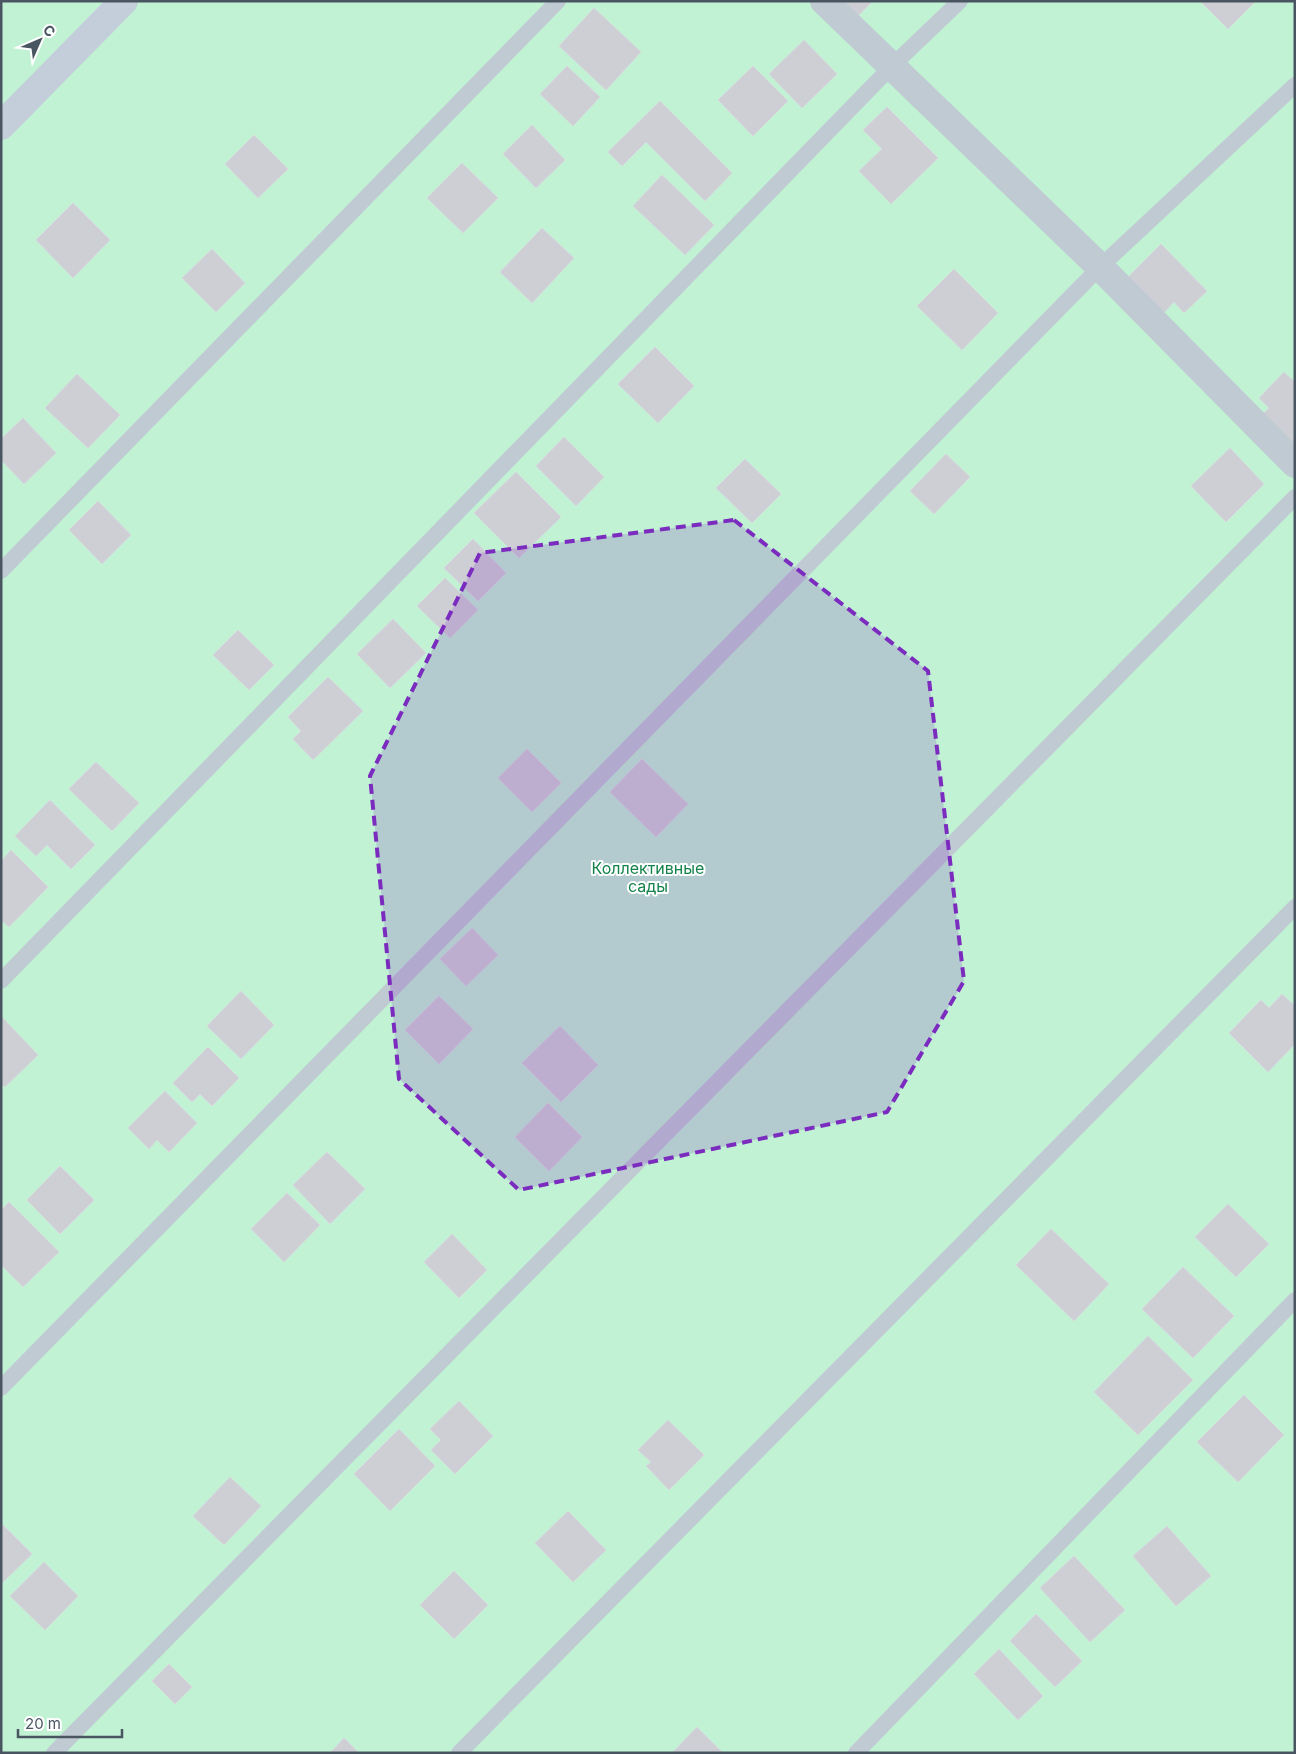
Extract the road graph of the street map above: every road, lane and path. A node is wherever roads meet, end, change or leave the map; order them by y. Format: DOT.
graph roads {
  1 [pos="124,1"];
  2 [pos="558,1"];
  3 [pos="824,1"];
  4 [pos="960,1"];
  5 [pos="892,66"];
  6 [pos="1295,85"];
  7 [pos="1,126"];
  8 [pos="1100,267"];
  9 [pos="1295,464"];
  10 [pos="1295,497"];
  11 [pos="1,571"];
  12 [pos="1295,907"];
  13 [pos="1,981"];
  14 [pos="1295,1300"];
  15 [pos="1,1388"];
  16 [pos="54,1753"];
  17 [pos="459,1753"];
  18 [pos="856,1753"];
  1 -- 7 [label="main road"];
  2 -- 11 [label="lane"];
  3 -- 5 [label="street"];
  4 -- 5 [label="lane"];
  5 -- 8 [label="street"];
  5 -- 13 [label="lane"];
  6 -- 8 [label="lane"];
  8 -- 9 [label="street"];
  8 -- 15 [label="lane"];
  10 -- 16 [label="lane"];
  12 -- 17 [label="lane"];
  14 -- 18 [label="lane"];
}
